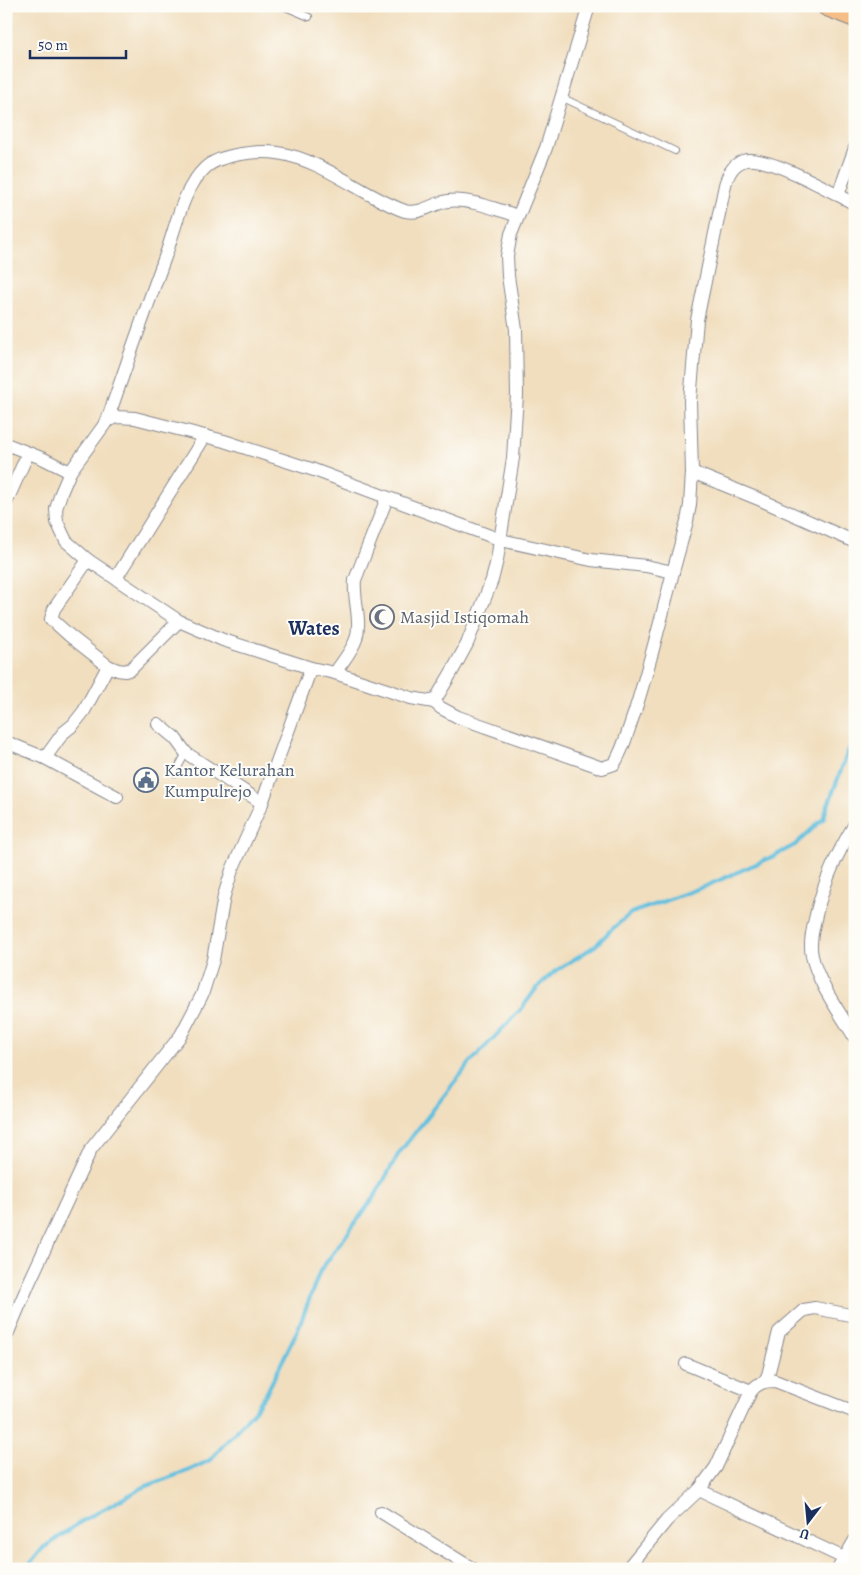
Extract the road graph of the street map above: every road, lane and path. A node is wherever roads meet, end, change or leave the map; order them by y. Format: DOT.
graph roads {
  1 [pos="283,6"];
  2 [pos="589,6"];
  3 [pos="827,6"];
  4 [pos="309,17"];
  5 [pos="855,17"];
  6 [pos="561,97"];
  7 [pos="855,148"];
  8 [pos="675,151"];
  9 [pos="838,195"];
  10 [pos="855,204"];
  11 [pos="518,216"];
  12 [pos="107,421"];
  13 [pos="205,436"];
  14 [pos="6,444"];
  15 [pos="28,453"];
  16 [pos="70,472"];
  17 [pos="692,472"];
  18 [pos="387,498"];
  19 [pos="6,503"];
  20 [pos="501,540"];
  21 [pos="855,542"];
  22 [pos="88,560"];
  23 [pos="673,572"];
  24 [pos="116,578"];
  25 [pos="179,621"];
  26 [pos="108,666"];
  27 [pos="311,668"];
  28 [pos="335,672"];
  29 [pos="434,702"];
  30 [pos="158,724"];
  31 [pos="6,742"];
  32 [pos="186,753"];
  33 [pos="45,758"];
  34 [pos="175,773"];
  35 [pos="117,797"];
  36 [pos="262,803"];
  37 [pos="855,824"];
  38 [pos="855,1038"];
  39 [pos="855,1316"];
  40 [pos="6,1337"];
  41 [pos="686,1364"];
  42 [pos="764,1381"];
  43 [pos="751,1391"];
  44 [pos="855,1412"];
  45 [pos="699,1490"];
  46 [pos="382,1512"];
  47 [pos="855,1540"];
  48 [pos="841,1563"];
  49 [pos="473,1569"];
  50 [pos="627,1569"];
  1 -- 4 [label="lane"];
  2 -- 6 [label="street"];
  3 -- 5 [label="highway"];
  6 -- 8 [label="lane"];
  6 -- 11 [label="street"];
  7 -- 9 [label="street"];
  9 -- 10 [label="street"];
  9 -- 17 [label="street"];
  11 -- 12 [label="street"];
  11 -- 20 [label="street"];
  12 -- 13 [label="street"];
  12 -- 16 [label="street"];
  13 -- 18 [label="street"];
  13 -- 24 [label="street"];
  14 -- 15 [label="street"];
  15 -- 16 [label="street"];
  15 -- 19 [label="street"];
  16 -- 22 [label="street"];
  17 -- 21 [label="street"];
  17 -- 23 [label="street"];
  18 -- 20 [label="street"];
  18 -- 28 [label="street"];
  20 -- 23 [label="street"];
  20 -- 29 [label="street"];
  22 -- 24 [label="street"];
  22 -- 26 [label="street"];
  23 -- 29 [label="street"];
  24 -- 25 [label="street"];
  25 -- 26 [label="street"];
  25 -- 27 [label="street"];
  26 -- 33 [label="street"];
  27 -- 28 [label="street"];
  27 -- 36 [label="street"];
  28 -- 29 [label="street"];
  30 -- 32 [label="street"];
  31 -- 33 [label="street"];
  32 -- 34 [label="lane"];
  32 -- 36 [label="street"];
  33 -- 35 [label="street"];
  36 -- 40 [label="street"];
  37 -- 38 [label="street"];
  39 -- 42 [label="street"];
  41 -- 43 [label="street"];
  42 -- 43 [label="street"];
  42 -- 44 [label="street"];
  43 -- 45 [label="street"];
  45 -- 48 [label="street"];
  45 -- 50 [label="street"];
  46 -- 49 [label="street"];
  47 -- 48 [label="street"];
}
